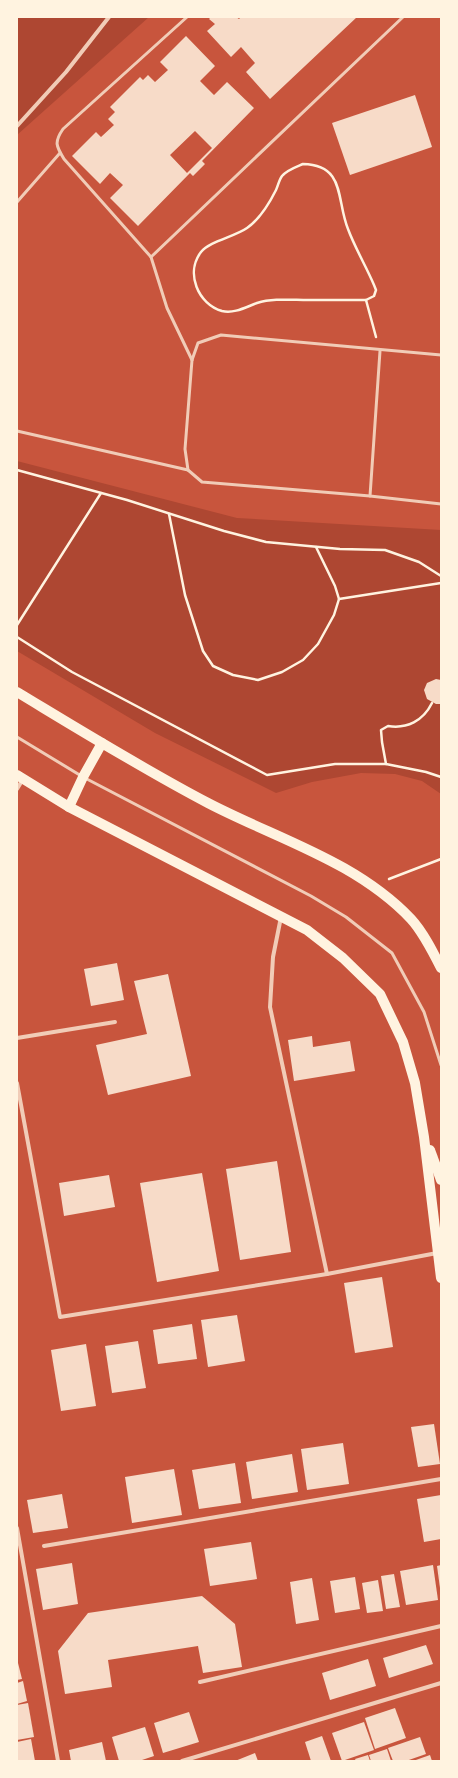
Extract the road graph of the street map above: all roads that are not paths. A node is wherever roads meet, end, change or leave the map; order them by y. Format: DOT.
graph roads {
  1 [pos="109,17"];
  2 [pos="187,17"];
  3 [pos="403,17"];
  4 [pos="17,126"];
  5 [pos="60,153"];
  6 [pos="17,202"];
  7 [pos="151,256"];
  8 [pos="380,351"];
  9 [pos="441,355"];
  10 [pos="192,360"];
  11 [pos="17,430"];
  12 [pos="188,470"];
  13 [pos="370,496"];
  14 [pos="441,504"];
  15 [pos="17,692"];
  16 [pos="17,737"];
  17 [pos="102,743"];
  18 [pos="20,777"];
  19 [pos="83,777"];
  20 [pos="17,789"];
  21 [pos="69,806"];
  22 [pos="281,917"];
  23 [pos="441,968"];
  24 [pos="115,1022"];
  25 [pos="17,1038"];
  26 [pos="441,1065"];
  27 [pos="17,1083"];
  28 [pos="424,1137"];
  29 [pos="441,1180"];
  30 [pos="437,1253"];
  31 [pos="327,1274"];
  32 [pos="441,1278"];
  33 [pos="441,1479"];
  34 [pos="17,1528"];
  35 [pos="44,1546"];
  36 [pos="441,1626"];
  37 [pos="200,1682"];
  38 [pos="441,1683"];
  39 [pos="58,1761"];
  40 [pos="182,1761"];
  1 -- 4 [label="street"];
  2 -- 5 [label="lane"];
  3 -- 7 [label="lane"];
  5 -- 6 [label="lane"];
  5 -- 7 [label="lane"];
  7 -- 10 [label="lane"];
  8 -- 9 [label="lane"];
  8 -- 10 [label="lane"];
  8 -- 13 [label="lane"];
  10 -- 12 [label="lane"];
  11 -- 12 [label="lane"];
  12 -- 13 [label="lane"];
  13 -- 14 [label="lane"];
  15 -- 17 [label="main road"];
  16 -- 19 [label="lane"];
  17 -- 19 [label="main road"];
  17 -- 23 [label="main road"];
  18 -- 20 [label="street"];
  18 -- 21 [label="main road"];
  19 -- 21 [label="main road"];
  19 -- 26 [label="lane"];
  21 -- 22 [label="main road"];
  22 -- 28 [label="main road"];
  22 -- 31 [label="street"];
  24 -- 25 [label="street"];
  27 -- 31 [label="street"];
  28 -- 29 [label="main road"];
  28 -- 30 [label="main road"];
  30 -- 31 [label="street"];
  30 -- 32 [label="main road"];
  33 -- 35 [label="street"];
  34 -- 39 [label="street"];
  36 -- 37 [label="street"];
  38 -- 40 [label="street"];
}
